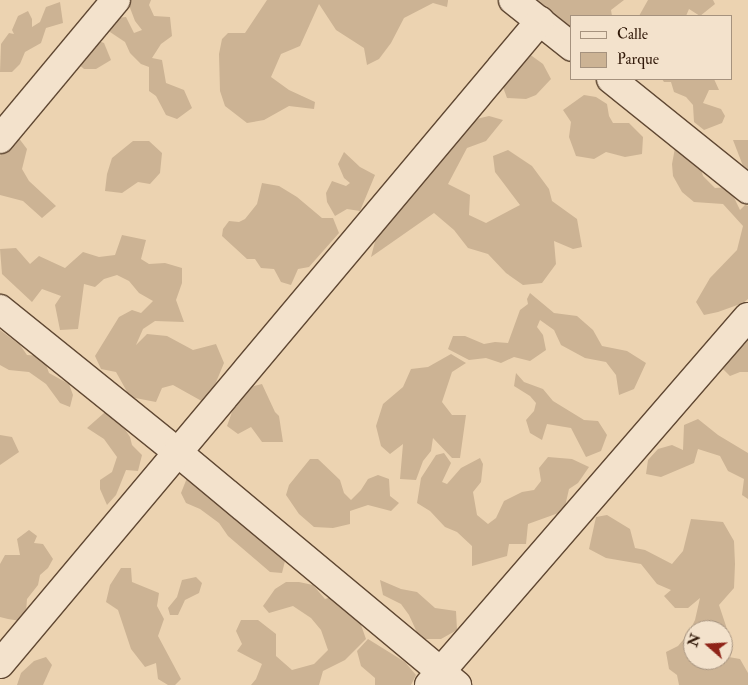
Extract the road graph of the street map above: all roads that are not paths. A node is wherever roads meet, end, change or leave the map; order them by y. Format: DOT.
graph roads {
  1 [pos="116,0"];
  2 [pos="513,0"];
  3 [pos="540,21"];
  4 [pos="570,45"];
  5 [pos="612,80"];
  6 [pos="0,139"];
  7 [pos="748,190"];
  8 [pos="0,309"];
  9 [pos="748,317"];
  10 [pos="176,451"];
  11 [pos="0,664"];
  12 [pos="442,680"];
  1 -- 6 [label="street"];
  2 -- 3 [label="street"];
  3 -- 4 [label="street"];
  3 -- 10 [label="street"];
  5 -- 7 [label="street"];
  8 -- 10 [label="street"];
  9 -- 12 [label="street"];
  10 -- 11 [label="street"];
  10 -- 12 [label="street"];
}
